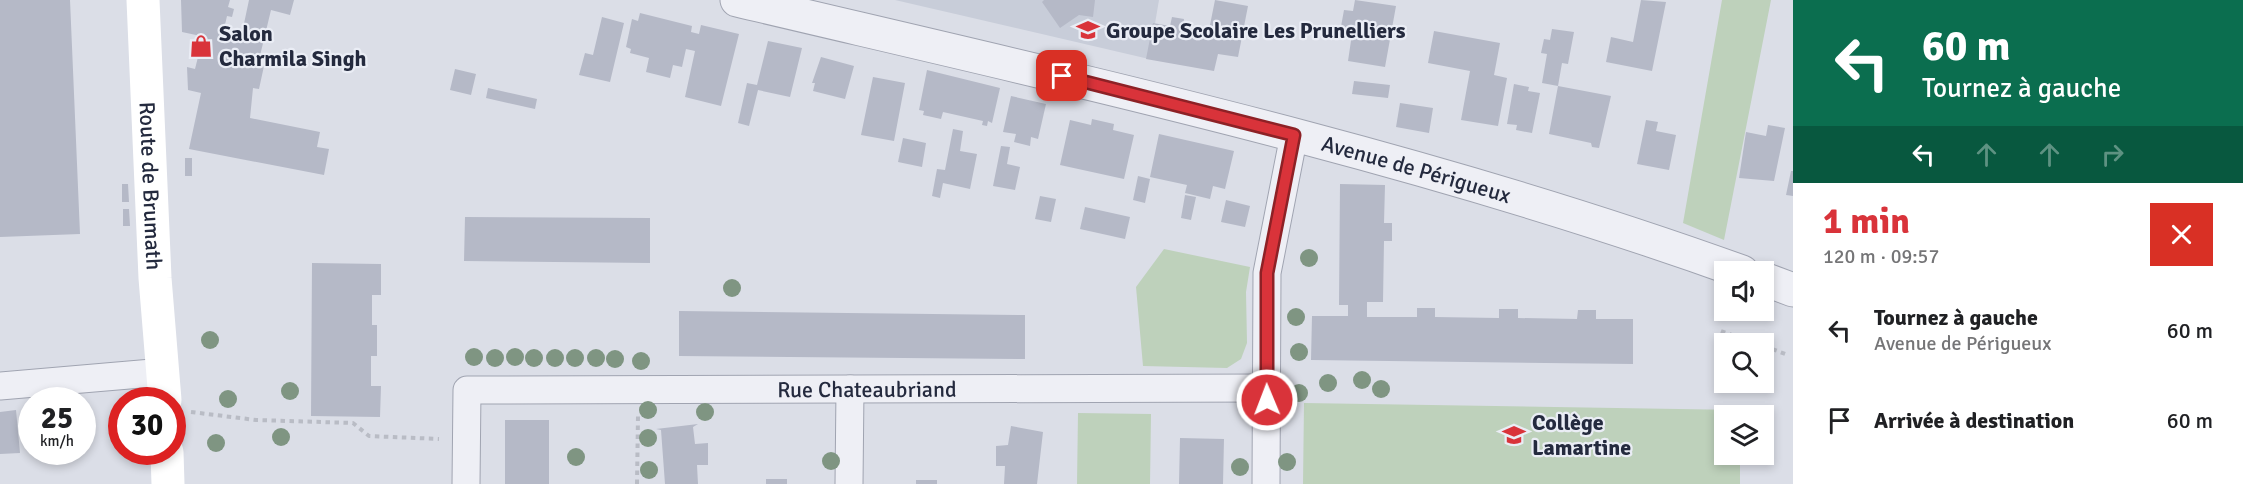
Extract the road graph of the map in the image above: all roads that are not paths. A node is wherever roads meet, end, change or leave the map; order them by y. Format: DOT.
graph roads {
  1 [pos="143,0"];
  2 [pos="737,0"];
  3 [pos="1294,135"];
  4 [pos="1714,262"];
  5 [pos="1774,283"];
  6 [pos="1793,290"];
  7 [pos="0,386"];
  8 [pos="169,387"];
  9 [pos="1266,388"];
  10 [pos="850,389"];
  11 [pos="108,392"];
  12 [pos="167,465"];
  13 [pos="168,484"];
  14 [pos="466,484"];
  15 [pos="849,484"];
  16 [pos="1266,484"];
  1 -- 8 [label="main road, Route de Brumath"];
  2 -- 3 [label="street, Avenue de Périgueux"];
  3 -- 4 [label="street, Avenue de Périgueux"];
  3 -- 9 [label="street"];
  5 -- 6 [label="street"];
  7 -- 11 [label="street"];
  9 -- 10 [label="street, Rue Chateaubriand"];
  9 -- 16 [label="street"];
  10 -- 14 [label="street, Rue Chateaubriand"];
  10 -- 15 [label="street"];
  12 -- 13 [label="main road"];
}
